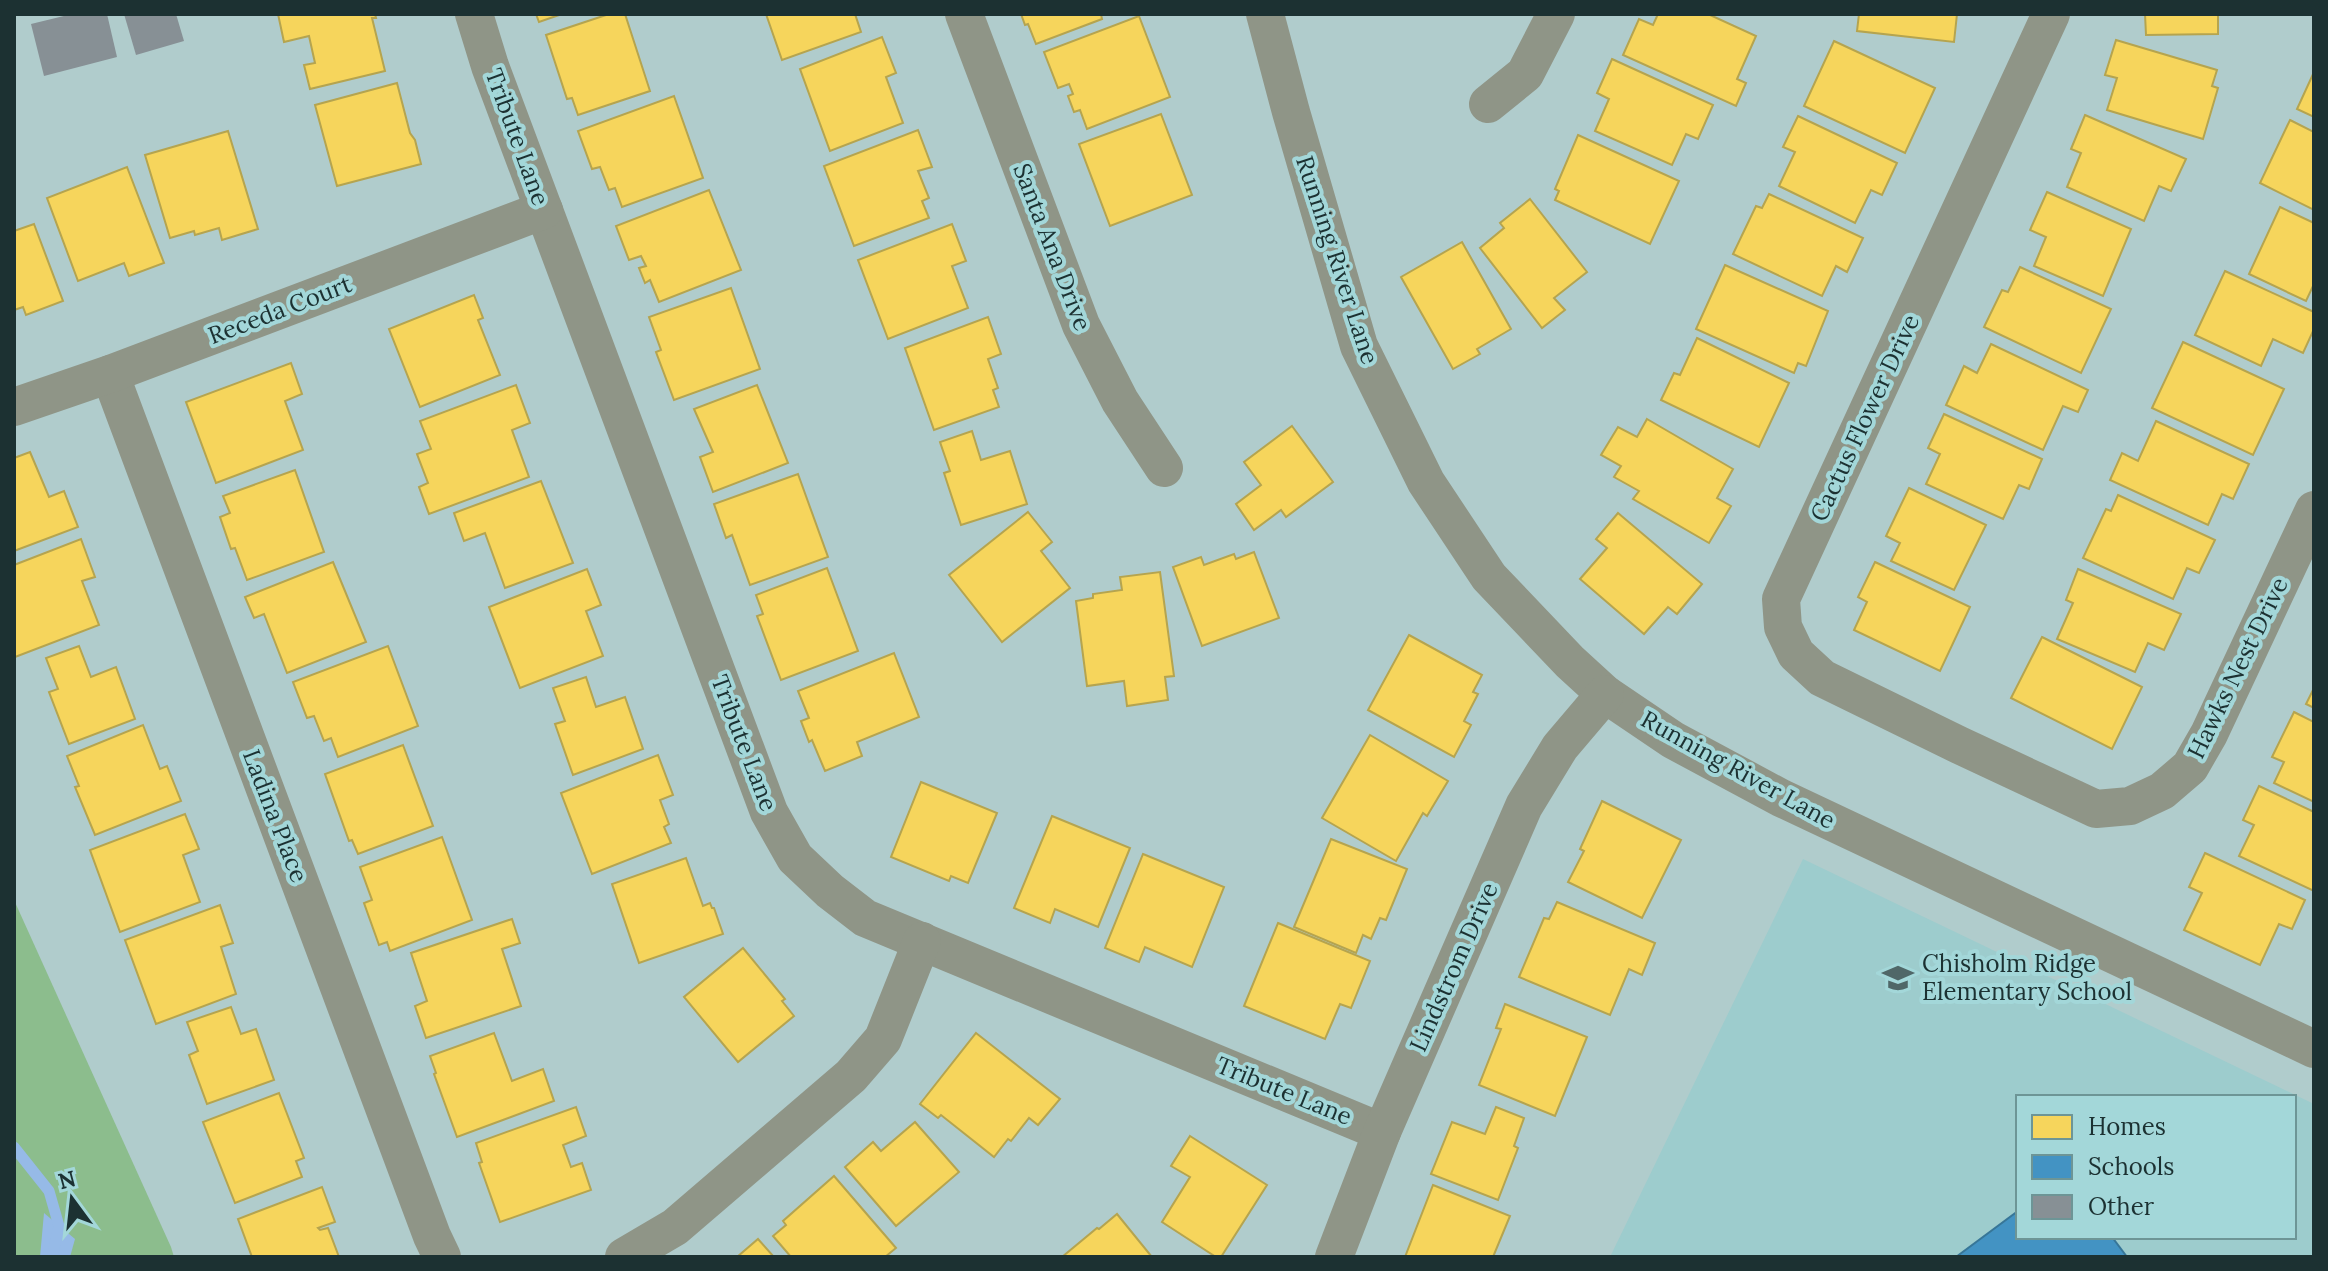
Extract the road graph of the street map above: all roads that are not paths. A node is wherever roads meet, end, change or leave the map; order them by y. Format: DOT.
graph roads {
  1 [pos="474,14"];
  2 [pos="964,14"];
  3 [pos="1265,14"];
  4 [pos="1556,14"];
  5 [pos="2051,14"];
  6 [pos="1488,104"];
  7 [pos="544,210"];
  8 [pos="110,374"];
  9 [pos="14,407"];
  10 [pos="1164,468"];
  11 [pos="2314,510"];
  12 [pos="1605,694"];
  13 [pos="1959,745"];
  14 [pos="922,941"];
  15 [pos="2314,1049"];
  16 [pos="1382,1132"];
  17 [pos="442,1257"];
  18 [pos="624,1257"];
  19 [pos="1334,1257"];
  1 -- 7 [label="street, Tribute Lane"];
  2 -- 10 [label="street, Santa Ana Drive"];
  3 -- 12 [label="street, Running River Lane"];
  4 -- 6 [label="street"];
  5 -- 13 [label="street, Cactus Flower Drive"];
  7 -- 8 [label="street, Receda Court"];
  7 -- 14 [label="street, Tribute Lane"];
  8 -- 9 [label="street, Receda Court"];
  8 -- 17 [label="street, Ladina Place"];
  11 -- 13 [label="street, Hawks Nest Drive"];
  12 -- 15 [label="street, Running River Lane"];
  12 -- 16 [label="street, Lindstrom Drive"];
  14 -- 16 [label="street, Tribute Lane"];
  14 -- 18 [label="street"];
  16 -- 19 [label="street, Lindstrom Drive"];
}
